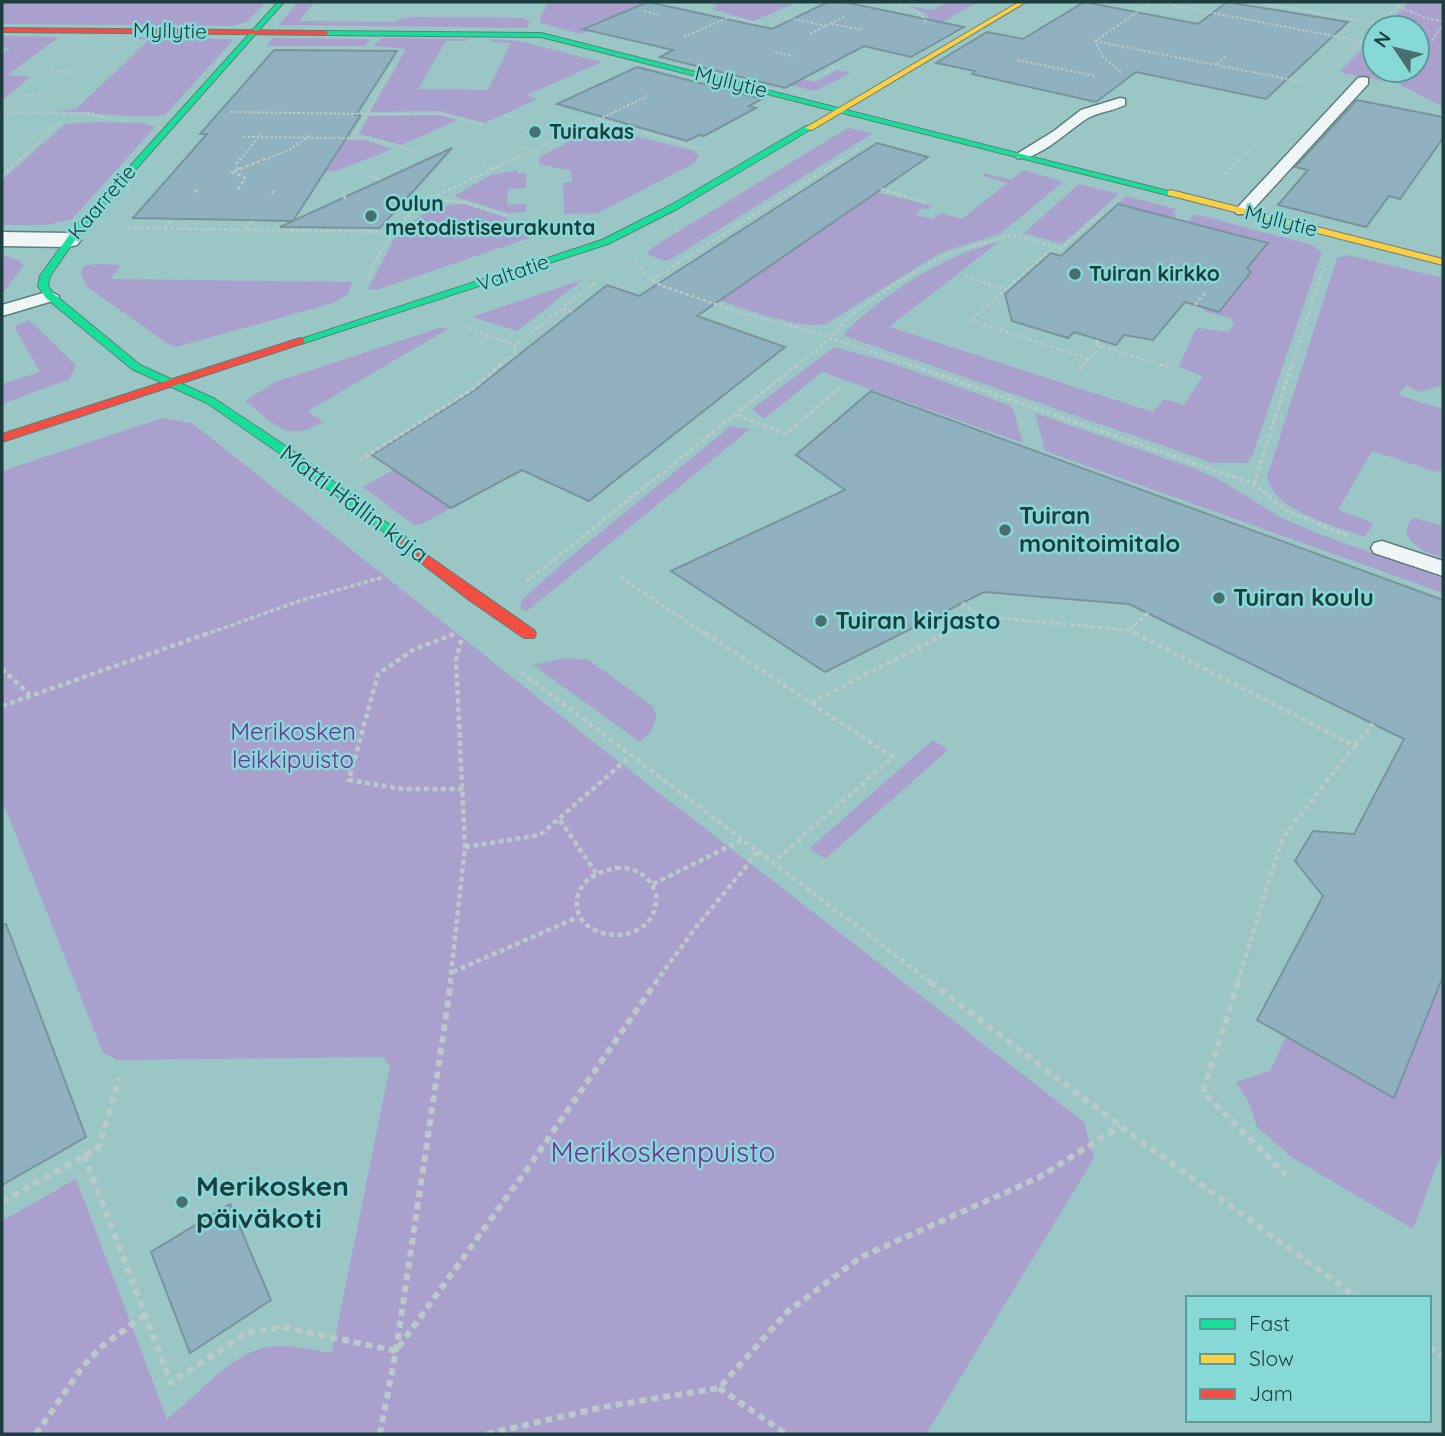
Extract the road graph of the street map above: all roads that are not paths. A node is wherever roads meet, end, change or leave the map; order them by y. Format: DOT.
graph roads {
  1 [pos="281,2"];
  2 [pos="1023,2"];
  3 [pos="2,30"];
  4 [pos="255,32"];
  5 [pos="1358,86"];
  6 [pos="1120,102"];
  7 [pos="840,109"];
  8 [pos="1022,155"];
  9 [pos="1243,211"];
  10 [pos="2,239"];
  11 [pos="69,240"];
  12 [pos="1443,262"];
  13 [pos="50,296"];
  14 [pos="2,311"];
  15 [pos="173,383"];
  16 [pos="2,438"];
  17 [pos="1382,548"];
  18 [pos="1443,569"];
  19 [pos="530,634"];
  1 -- 4 [label="street, Kaarretie"];
  2 -- 7 [label="street, Valtatie"];
  3 -- 4 [label="street, Myllytie"];
  4 -- 7 [label="street, Myllytie"];
  4 -- 11 [label="street, Kaarretie"];
  5 -- 9 [label="lane"];
  6 -- 8 [label="lane"];
  7 -- 8 [label="street, Myllytie"];
  7 -- 15 [label="street, Valtatie"];
  8 -- 9 [label="street, Myllytie"];
  9 -- 12 [label="street, Myllytie"];
  10 -- 11 [label="street"];
  11 -- 13 [label="street, Kaarretie"];
  13 -- 14 [label="lane"];
  13 -- 15 [label="street"];
  15 -- 16 [label="street, Valtatie"];
  15 -- 19 [label="street, Matti Hällin kuja"];
  17 -- 18 [label="lane"];
}
